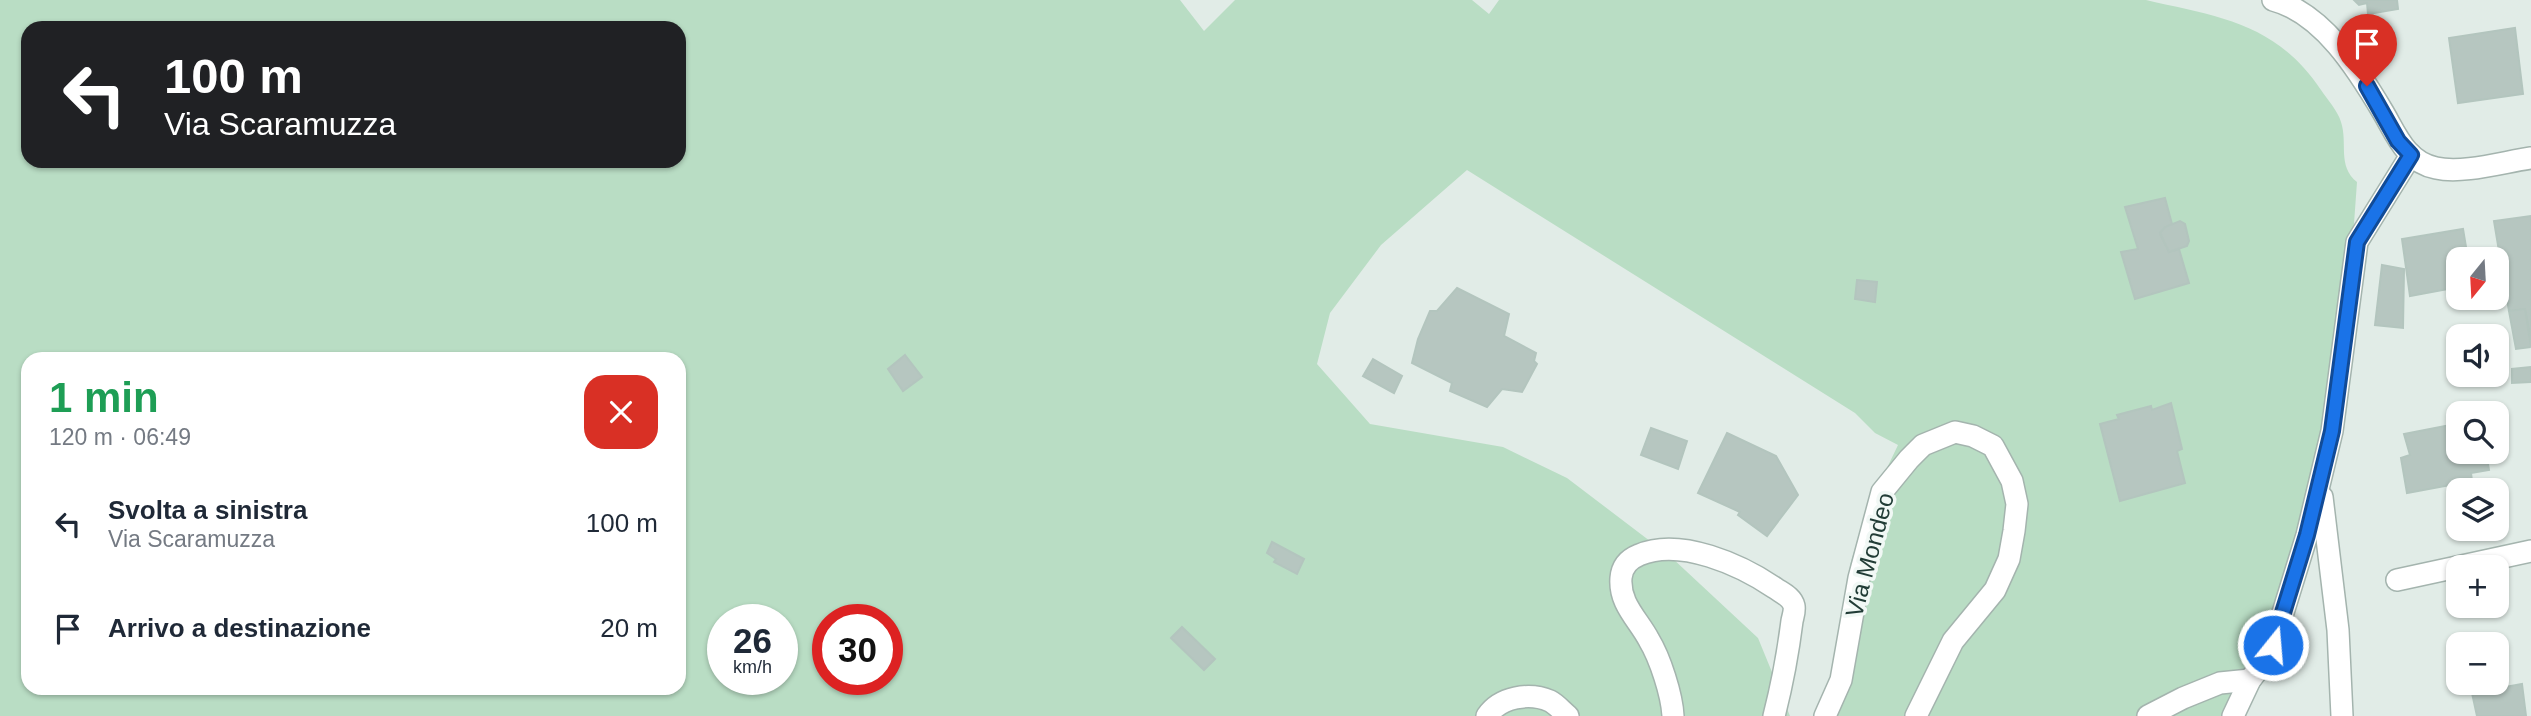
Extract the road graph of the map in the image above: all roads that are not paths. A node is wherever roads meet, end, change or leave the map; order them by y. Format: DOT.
graph roads {
  1 [pos="2273,0"];
  2 [pos="2411,155"];
  3 [pos="2531,158"];
  4 [pos="2320,485"];
  5 [pos="2531,551"];
  6 [pos="2397,580"];
  7 [pos="2250,680"];
  8 [pos="1487,716"];
  9 [pos="1568,716"];
  10 [pos="1673,716"];
  11 [pos="1774,716"];
  12 [pos="1825,716"];
  13 [pos="1916,716"];
  14 [pos="2148,716"];
  15 [pos="2233,716"];
  16 [pos="2342,716"];
  1 -- 2 [label="street"];
  2 -- 3 [label="street"];
  2 -- 4 [label="street"];
  4 -- 7 [label="street"];
  4 -- 16 [label="street"];
  5 -- 6 [label="street"];
  7 -- 14 [label="street"];
  7 -- 15 [label="street"];
  8 -- 9 [label="street"];
  10 -- 11 [label="street"];
  12 -- 13 [label="street, Via Mondeo"];
}
